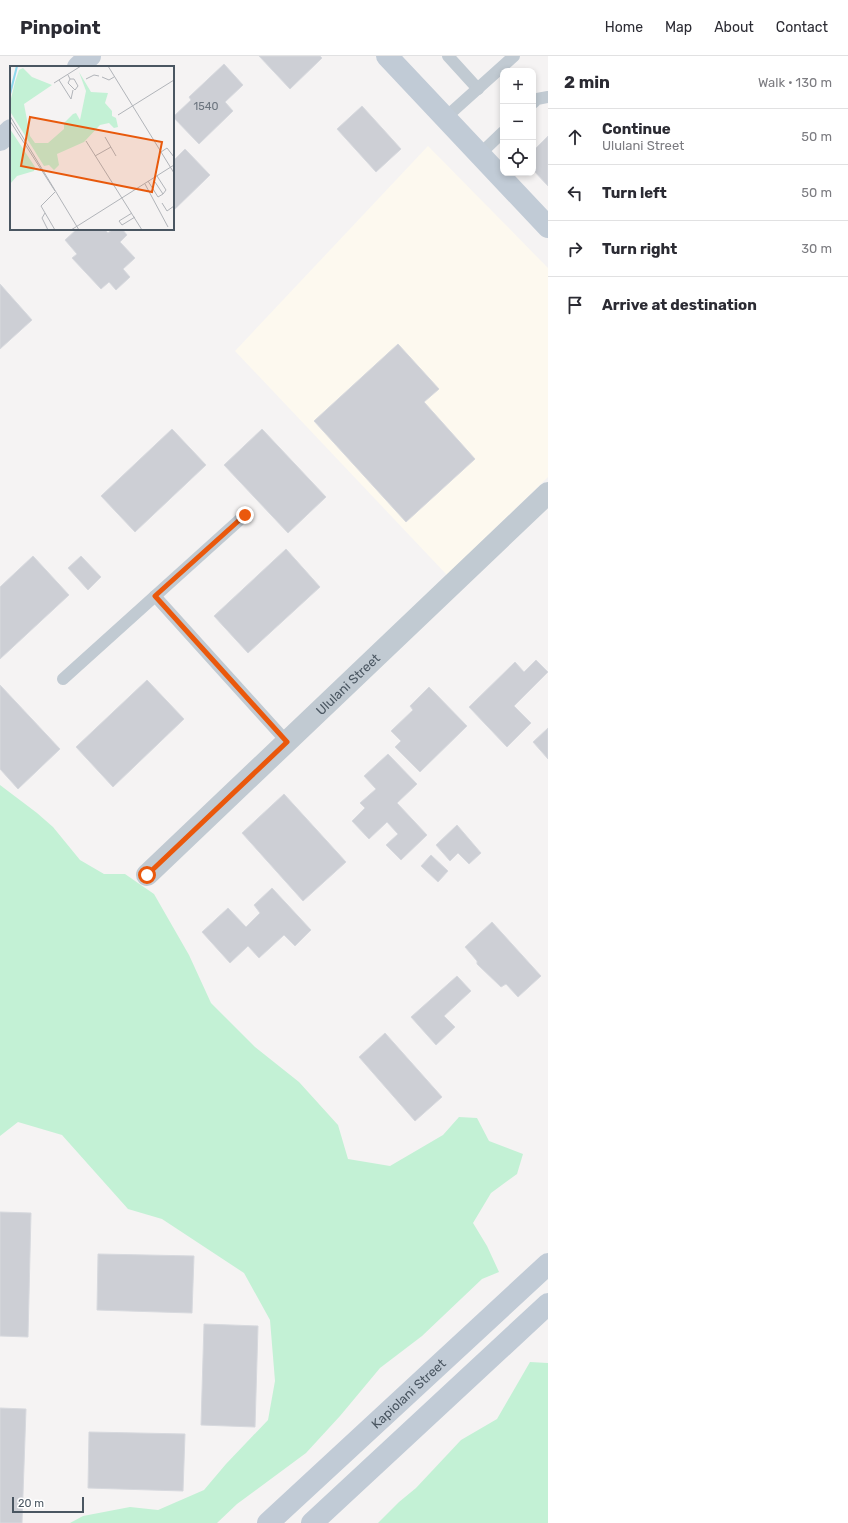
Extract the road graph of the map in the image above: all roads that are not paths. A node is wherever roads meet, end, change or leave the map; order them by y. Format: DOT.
graph roads {
  1 [pos="90,56"];
  2 [pos="386,56"];
  3 [pos="448,56"];
  4 [pos="514,56"];
  5 [pos="79,66"];
  6 [pos="478,89"];
  7 [pos="548,97"];
  8 [pos="536,100"];
  9 [pos="445,118"];
  10 [pos="10,131"];
  11 [pos="500,135"];
  12 [pos="0,140"];
  13 [pos="480,154"];
  14 [pos="548,227"];
  15 [pos="548,493"];
  16 [pos="245,515"];
  17 [pos="155,596"];
  18 [pos="63,679"];
  19 [pos="287,742"];
  20 [pos="147,875"];
  21 [pos="548,1264"];
  22 [pos="548,1304"];
  23 [pos="268,1523"];
  24 [pos="312,1523"];
  1 -- 5 [label="street"];
  2 -- 9 [label="street"];
  3 -- 6 [label="lane"];
  4 -- 6 [label="lane"];
  6 -- 9 [label="lane"];
  7 -- 8 [label="lane"];
  9 -- 13 [label="street"];
  10 -- 12 [label="street"];
  11 -- 13 [label="lane"];
  13 -- 14 [label="street"];
  15 -- 19 [label="street, Ululani Street"];
  16 -- 17 [label="lane"];
  17 -- 18 [label="lane"];
  17 -- 19 [label="lane"];
  19 -- 20 [label="street, Ululani Street"];
  21 -- 23 [label="street, Kapiolani Street"];
  22 -- 24 [label="street"];
}
